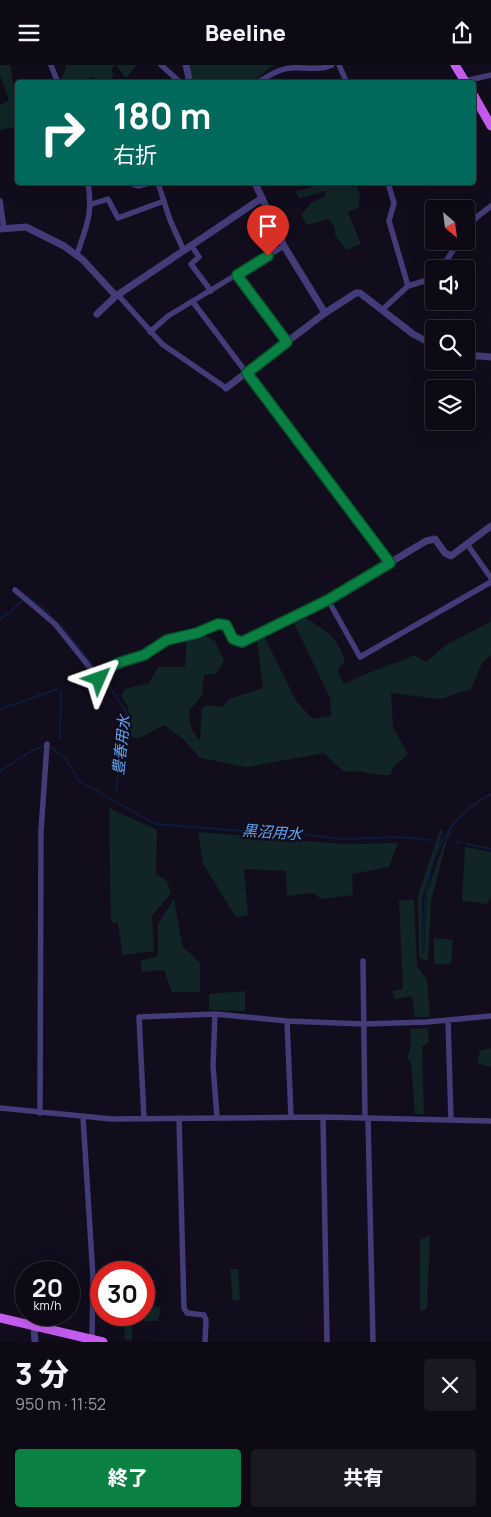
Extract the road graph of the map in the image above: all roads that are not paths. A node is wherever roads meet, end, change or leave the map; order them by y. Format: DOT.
graph roads {
  1 [pos="51,65"];
  2 [pos="161,65"];
  3 [pos="186,65"];
  4 [pos="332,65"];
  5 [pos="339,65"];
  6 [pos="455,65"];
  7 [pos="491,75"];
  8 [pos="57,80"];
  9 [pos="177,80"];
  10 [pos="189,80"];
  11 [pos="262,80"];
  12 [pos="346,80"];
  13 [pos="464,80"];
  14 [pos="472,80"];
  15 [pos="476,100"];
  16 [pos="491,126"];
  17 [pos="88,185"];
  18 [pos="159,185"];
  19 [pos="255,185"];
  20 [pos="389,185"];
  21 [pos="262,198"];
  22 [pos="0,201"];
  23 [pos="164,201"];
  24 [pos="92,204"];
  25 [pos="491,206"];
  26 [pos="475,219"];
  27 [pos="2,229"];
  28 [pos="191,245"];
  29 [pos="284,246"];
  30 [pos="184,251"];
  31 [pos="77,254"];
  32 [pos="237,275"];
  33 [pos="425,281"];
  34 [pos="408,286"];
  35 [pos="211,291"];
  36 [pos="117,296"];
  37 [pos="193,302"];
  38 [pos="382,310"];
  39 [pos="325,313"];
  40 [pos="97,314"];
  41 [pos="150,332"];
  42 [pos="425,340"];
  43 [pos="287,342"];
  44 [pos="475,356"];
  45 [pos="491,357"];
  46 [pos="247,373"];
  47 [pos="226,389"];
  48 [pos="491,526"];
  49 [pos="467,544"];
  50 [pos="390,563"];
  51 [pos="491,578"];
  52 [pos="491,582"];
  53 [pos="15,590"];
  54 [pos="328,600"];
  55 [pos="105,670"];
  56 [pos="48,744"];
  57 [pos="363,961"];
  58 [pos="215,1013"];
  59 [pos="491,1016"];
  60 [pos="287,1021"];
  61 [pos="448,1021"];
  62 [pos="364,1024"];
  63 [pos="0,1108"];
  64 [pos="40,1113"];
  65 [pos="83,1117"];
  66 [pos="217,1117"];
  67 [pos="291,1117"];
  68 [pos="323,1117"];
  69 [pos="144,1118"];
  70 [pos="179,1118"];
  71 [pos="366,1118"];
  72 [pos="451,1120"];
  73 [pos="491,1121"];
  74 [pos="0,1318"];
  75 [pos="34,1327"];
  76 [pos="92,1339"];
  77 [pos="35,1342"];
  78 [pos="103,1342"];
  79 [pos="205,1342"];
  80 [pos="327,1342"];
  81 [pos="373,1342"];
  1 -- 8 [label="street"];
  2 -- 9 [label="street"];
  3 -- 10 [label="street"];
  4 -- 11 [label="street"];
  5 -- 12 [label="street"];
  6 -- 13 [label="main road"];
  7 -- 14 [label="street"];
  15 -- 16 [label="main road"];
  17 -- 24 [label="street"];
  18 -- 23 [label="street"];
  19 -- 21 [label="street"];
  20 -- 34 [label="street"];
  21 -- 28 [label="street"];
  21 -- 29 [label="street"];
  22 -- 27 [label="street"];
  23 -- 24 [label="street"];
  23 -- 30 [label="street"];
  24 -- 31 [label="street"];
  25 -- 26 [label="street"];
  27 -- 31 [label="street"];
  28 -- 30 [label="street"];
  28 -- 35 [label="street"];
  29 -- 32 [label="street"];
  29 -- 39 [label="street"];
  30 -- 36 [label="street"];
  31 -- 36 [label="street"];
  32 -- 35 [label="street"];
  32 -- 43 [label="street"];
  33 -- 34 [label="street"];
  34 -- 38 [label="street"];
  35 -- 37 [label="street"];
  36 -- 40 [label="street"];
  36 -- 41 [label="street"];
  37 -- 41 [label="street"];
  37 -- 46 [label="street"];
  38 -- 39 [label="street"];
  38 -- 42 [label="street"];
  39 -- 43 [label="street"];
  41 -- 47 [label="street"];
  43 -- 46 [label="street"];
  44 -- 45 [label="street"];
  46 -- 47 [label="street"];
  46 -- 50 [label="street"];
  48 -- 49 [label="street"];
  49 -- 50 [label="street"];
  49 -- 51 [label="street"];
  50 -- 54 [label="street"];
  52 -- 54 [label="street"];
  53 -- 55 [label="street"];
  54 -- 55 [label="street"];
  56 -- 64 [label="street"];
  57 -- 62 [label="street"];
  58 -- 60 [label="street"];
  58 -- 66 [label="street"];
  58 -- 69 [label="street"];
  59 -- 61 [label="street"];
  60 -- 62 [label="street"];
  60 -- 67 [label="street"];
  61 -- 62 [label="street"];
  61 -- 72 [label="street"];
  62 -- 71 [label="street"];
  63 -- 64 [label="street"];
  64 -- 65 [label="street"];
  65 -- 69 [label="street"];
  65 -- 76 [label="street"];
  66 -- 67 [label="street"];
  66 -- 70 [label="street"];
  67 -- 68 [label="street"];
  68 -- 71 [label="street"];
  68 -- 80 [label="street"];
  69 -- 70 [label="street"];
  70 -- 79 [label="street"];
  71 -- 72 [label="street"];
  71 -- 81 [label="street"];
  72 -- 73 [label="street"];
  74 -- 75 [label="main road"];
  75 -- 76 [label="main road"];
  75 -- 77 [label="street"];
  76 -- 78 [label="main road"];
}
